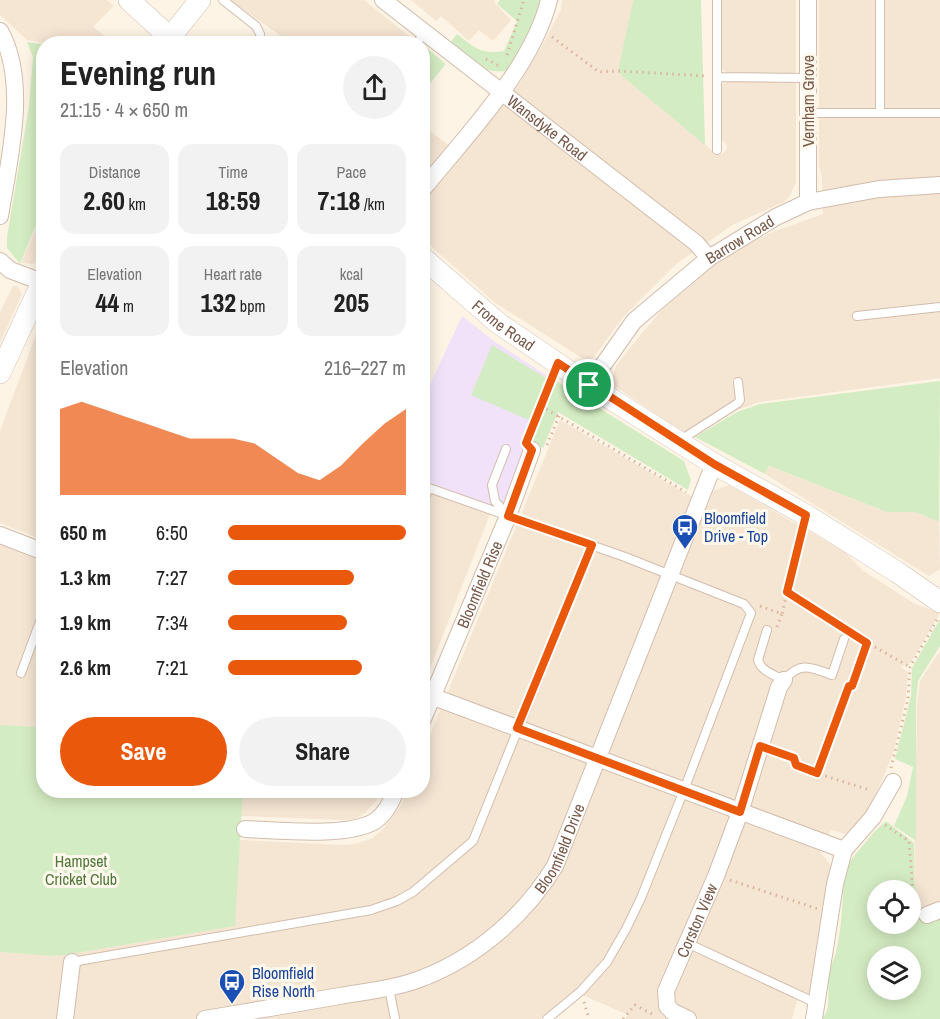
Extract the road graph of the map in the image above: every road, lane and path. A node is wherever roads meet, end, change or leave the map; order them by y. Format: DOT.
graph roads {
  1 [pos="200,0"];
  2 [pos="223,0"];
  3 [pos="383,0"];
  4 [pos="524,0"];
  5 [pos="549,0"];
  6 [pos="717,0"];
  7 [pos="808,0"];
  8 [pos="880,0"];
  9 [pos="135,2"];
  10 [pos="540,27"];
  11 [pos="0,31"];
  12 [pos="260,34"];
  13 [pos="166,36"];
  14 [pos="174,36"];
  15 [pos="418,36"];
  16 [pos="430,43"];
  17 [pos="506,57"];
  18 [pos="718,77"];
  19 [pos="809,78"];
  20 [pos="505,80"];
  21 [pos="809,113"];
  22 [pos="880,113"];
  23 [pos="940,113"];
  24 [pos="717,150"];
  25 [pos="430,180"];
  26 [pos="940,185"];
  27 [pos="808,202"];
  28 [pos="0,216"];
  29 [pos="709,258"];
  30 [pos="0,261"];
  31 [pos="430,264"];
  32 [pos="36,278"];
  33 [pos="36,295"];
  34 [pos="940,307"];
  35 [pos="857,316"];
  36 [pos="558,363"];
  37 [pos="0,373"];
  38 [pos="738,382"];
  39 [pos="589,385"];
  40 [pos="541,406"];
  41 [pos="559,416"];
  42 [pos="678,441"];
  43 [pos="506,449"];
  44 [pos="532,450"];
  45 [pos="714,464"];
  46 [pos="430,488"];
  47 [pos="700,500"];
  48 [pos="806,515"];
  49 [pos="508,516"];
  50 [pos="0,535"];
  51 [pos="592,545"];
  52 [pos="36,549"];
  53 [pos="897,572"];
  54 [pos="669,576"];
  55 [pos="940,588"];
  56 [pos="787,592"];
  57 [pos="940,602"];
  58 [pos="744,604"];
  59 [pos="782,614"];
  60 [pos="940,615"];
  61 [pos="772,629"];
  62 [pos="36,633"];
  63 [pos="844,639"];
  64 [pos="867,643"];
  65 [pos="910,667"];
  66 [pos="21,673"];
  67 [pos="784,680"];
  68 [pos="430,687"];
  69 [pos="430,695"];
  70 [pos="517,728"];
  71 [pos="760,746"];
  72 [pos="598,759"];
  73 [pos="817,773"];
  74 [pos="890,788"];
  75 [pos="684,790"];
  76 [pos="393,798"];
  77 [pos="740,812"];
  78 [pos="873,817"];
  79 [pos="245,829"];
  80 [pos="844,850"];
  81 [pos="716,876"];
  82 [pos="934,912"];
  83 [pos="831,914"];
  84 [pos="687,943"];
  85 [pos="72,962"];
  86 [pos="389,988"];
  87 [pos="581,991"];
  88 [pos="667,1006"];
  89 [pos="815,1011"];
  90 [pos="65,1019"];
  91 [pos="205,1019"];
  92 [pos="395,1019"];
  93 [pos="547,1019"];
  94 [pos="589,1019"];
  95 [pos="624,1019"];
  96 [pos="688,1019"];
  1 -- 14 [label="street"];
  2 -- 12 [label="lane"];
  3 -- 15 [label="street, Wansdyke Road"];
  4 -- 17 [label="path"];
  5 -- 10 [label="street"];
  6 -- 18 [label="lane"];
  7 -- 19 [label="street, Vernham Grove"];
  8 -- 22 [label="lane"];
  9 -- 13 [label="street"];
  10 -- 18 [label="path"];
  10 -- 20 [label="street"];
  11 -- 28 [label="street"];
  16 -- 20 [label="street, Wansdyke Road"];
  18 -- 19 [label="lane"];
  18 -- 24 [label="lane"];
  19 -- 21 [label="street, Vernham Grove"];
  20 -- 25 [label="street"];
  20 -- 29 [label="street, Wansdyke Road"];
  21 -- 22 [label="lane"];
  21 -- 27 [label="street, Vernham Grove"];
  22 -- 23 [label="lane"];
  26 -- 27 [label="street, Barrow Road"];
  27 -- 29 [label="street, Barrow Road"];
  29 -- 39 [label="street, Barrow Road"];
  30 -- 32 [label="street"];
  31 -- 36 [label="street, Frome Road"];
  33 -- 37 [label="street"];
  34 -- 35 [label="lane"];
  36 -- 39 [label="street, Frome Road"];
  36 -- 40 [label="path"];
  38 -- 42 [label="lane"];
  39 -- 42 [label="street, Frome Road"];
  40 -- 41 [label="path"];
  40 -- 44 [label="path"];
  41 -- 44 [label="path"];
  41 -- 47 [label="path"];
  42 -- 45 [label="street, Frome Road"];
  43 -- 49 [label="lane"];
  44 -- 49 [label="street, Bloomfield Rise"];
  45 -- 47 [label="street, Bloomfield Drive"];
  45 -- 48 [label="street, Frome Road"];
  46 -- 49 [label="lane"];
  47 -- 54 [label="street, Bloomfield Drive"];
  48 -- 53 [label="street, Frome Road"];
  48 -- 56 [label="path"];
  49 -- 51 [label="lane"];
  49 -- 68 [label="street, Bloomfield Rise"];
  50 -- 52 [label="street"];
  51 -- 54 [label="lane"];
  51 -- 70 [label="lane"];
  53 -- 55 [label="street, Frome Road"];
  53 -- 57 [label="street, Frome Road"];
  54 -- 58 [label="lane"];
  54 -- 72 [label="street, Bloomfield Drive"];
  56 -- 59 [label="path"];
  56 -- 64 [label="path"];
  58 -- 59 [label="path"];
  58 -- 75 [label="lane"];
  59 -- 61 [label="path"];
  60 -- 65 [label="path"];
  61 -- 67 [label="lane"];
  62 -- 66 [label="lane"];
  63 -- 67 [label="lane"];
  64 -- 65 [label="path"];
  64 -- 73 [label="path"];
  65 -- 74 [label="path"];
  67 -- 71 [label="street, Corston View"];
  69 -- 70 [label="street"];
  70 -- 72 [label="street"];
  70 -- 85 [label="lane"];
  71 -- 73 [label="path"];
  71 -- 77 [label="street, Corston View"];
  72 -- 75 [label="street"];
  72 -- 86 [label="street, Bloomfield Drive"];
  73 -- 74 [label="path"];
  74 -- 78 [label="street"];
  75 -- 77 [label="street"];
  75 -- 87 [label="lane"];
  76 -- 79 [label="street"];
  77 -- 80 [label="street"];
  77 -- 81 [label="street, Corston View"];
  78 -- 80 [label="street"];
  78 -- 82 [label="path"];
  80 -- 83 [label="street"];
  81 -- 83 [label="path"];
  81 -- 84 [label="street, Corston View"];
  83 -- 89 [label="street"];
  84 -- 88 [label="street, Corston View"];
  84 -- 89 [label="lane"];
  85 -- 90 [label="street"];
  86 -- 91 [label="street, Bloomfield Drive"];
  86 -- 92 [label="lane"];
  87 -- 93 [label="lane"];
  87 -- 94 [label="path"];
  88 -- 95 [label="path"];
  88 -- 96 [label="street"];
}
